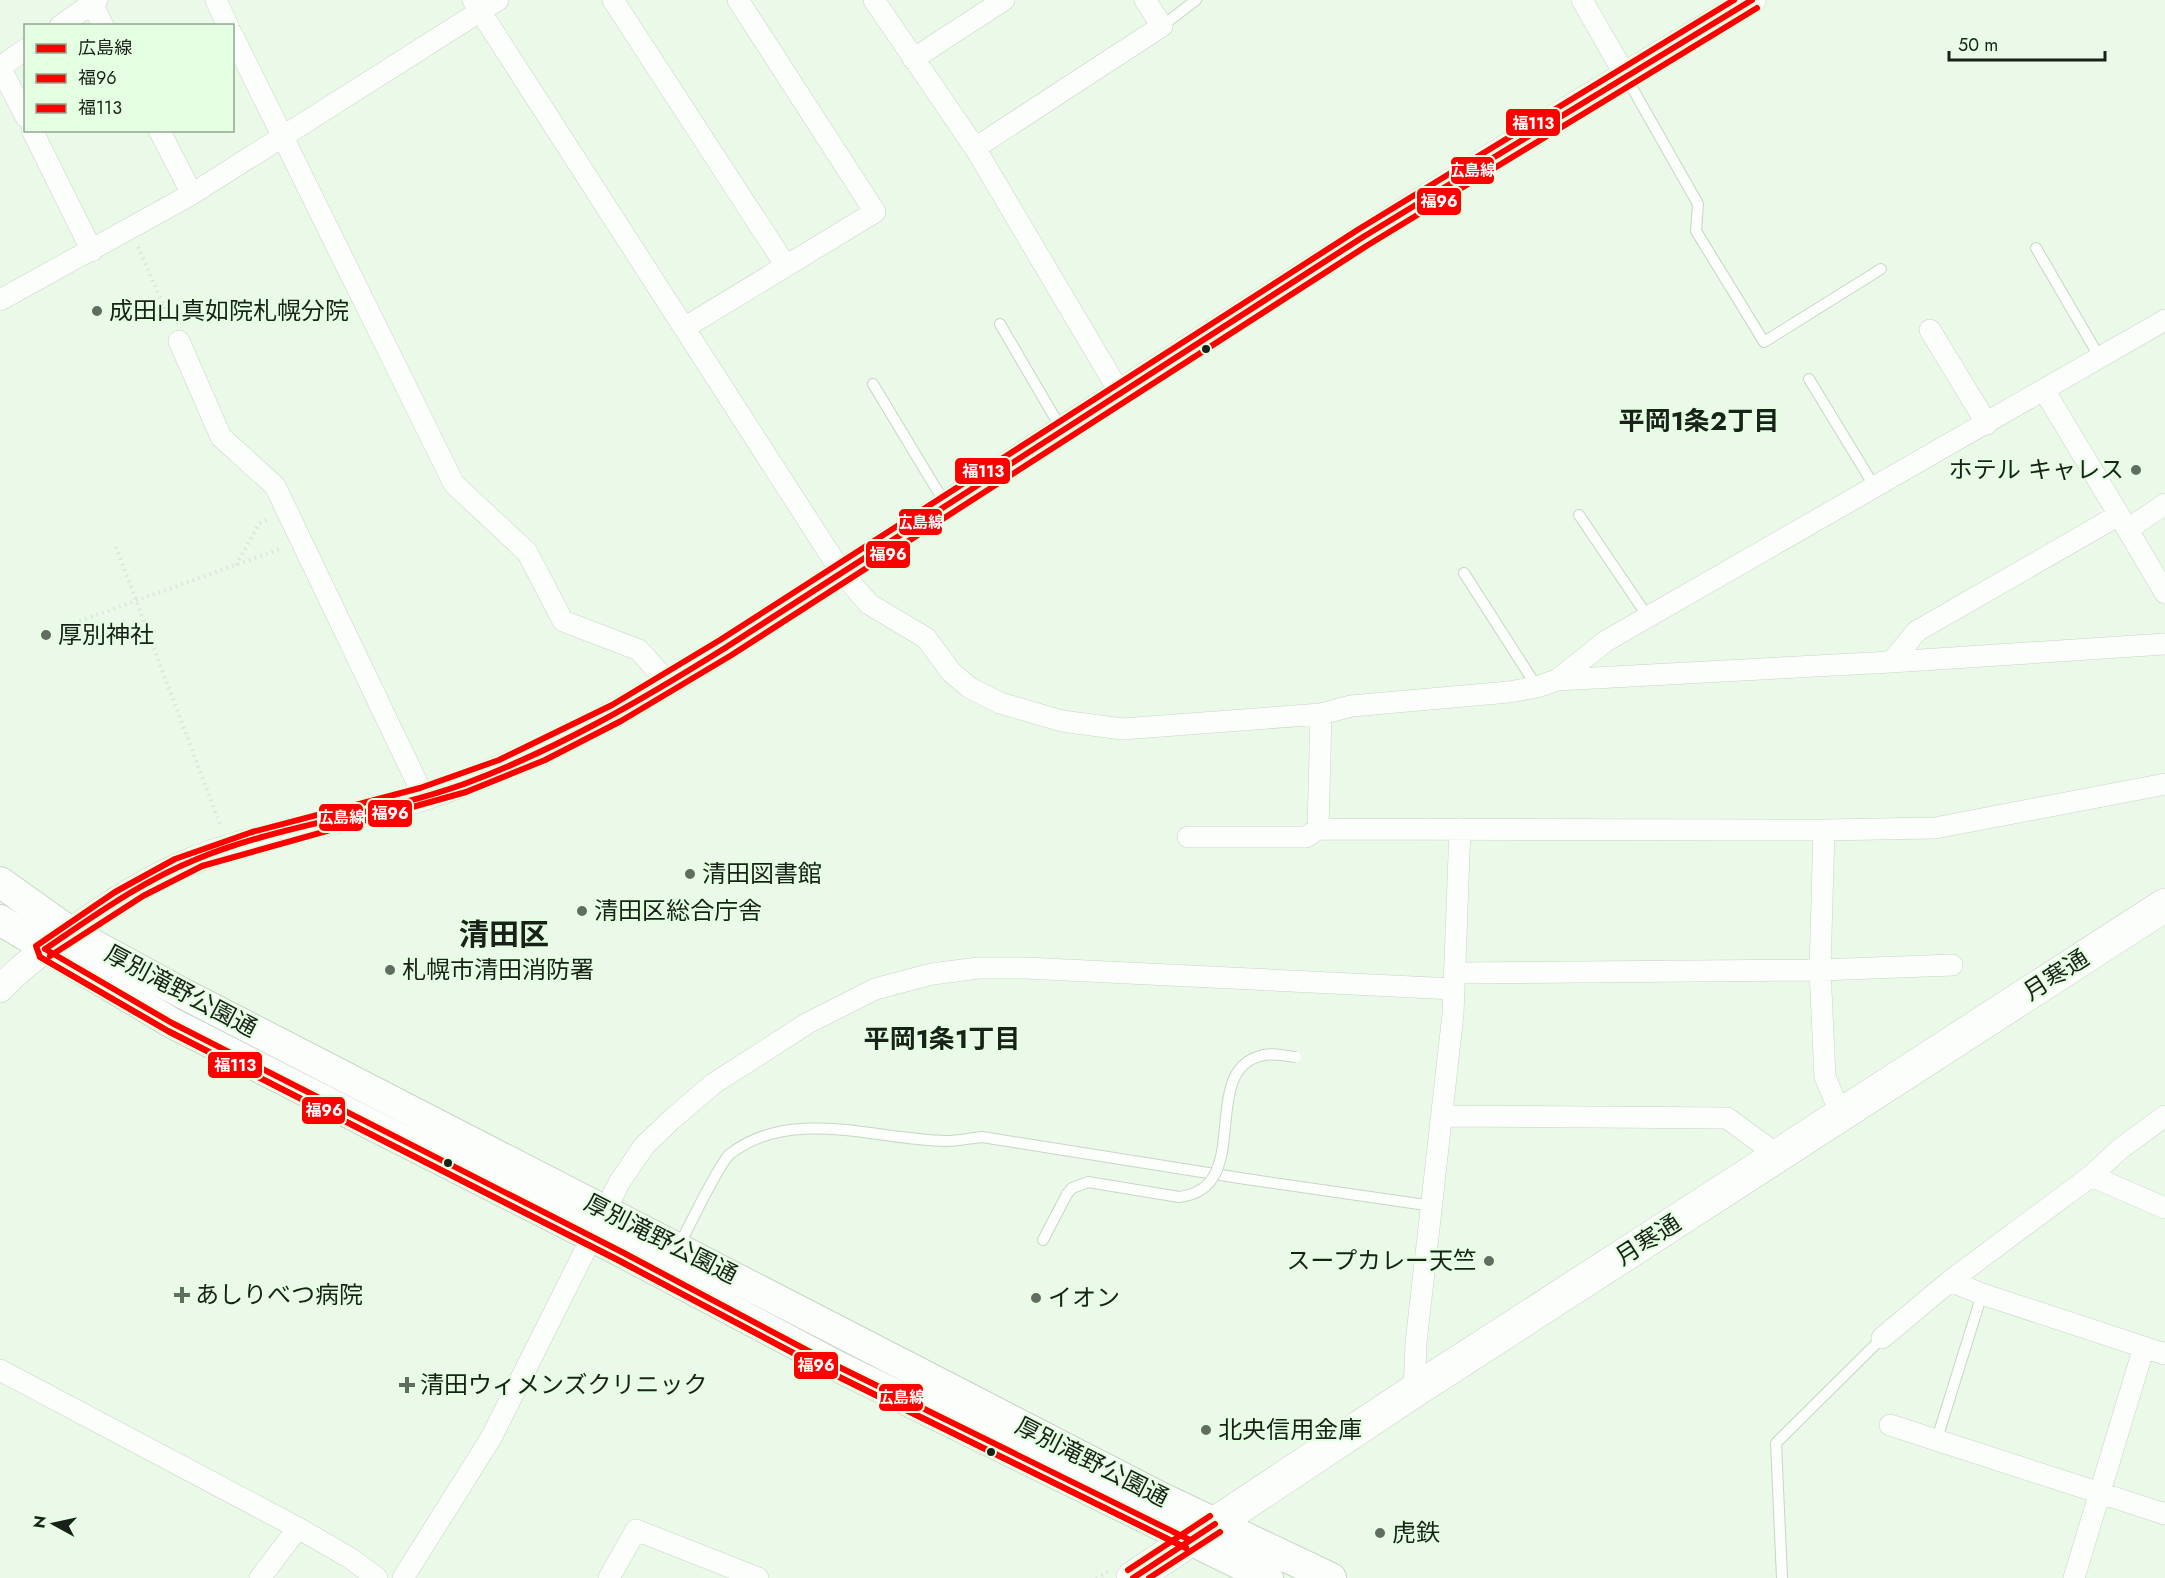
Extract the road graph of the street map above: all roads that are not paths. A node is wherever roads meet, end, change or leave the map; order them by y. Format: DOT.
graph roads {
  1 [pos="216,0"];
  2 [pos="613,0"];
  3 [pos="738,0"];
  4 [pos="874,0"];
  5 [pos="1004,0"];
  6 [pos="1145,0"];
  7 [pos="1196,0"];
  8 [pos="1582,0"];
  9 [pos="1752,0"];
  10 [pos="94,2"];
  11 [pos="484,4"];
  12 [pos="63,24"];
  13 [pos="102,24"];
  14 [pos="227,24"];
  15 [pos="1162,26"];
  16 [pos="234,38"];
  17 [pos="24,50"];
  18 [pos="913,59"];
  19 [pos="0,67"];
  20 [pos="1624,75"];
  21 [pos="24,113"];
  22 [pos="33,132"];
  23 [pos="160,132"];
  24 [pos="282,136"];
  25 [pos="975,148"];
  26 [pos="192,194"];
  27 [pos="2036,248"];
  28 [pos="92,251"];
  29 [pos="786,266"];
  30 [pos="1881,270"];
  31 [pos="0,300"];
  32 [pos="2165,320"];
  33 [pos="1000,324"];
  34 [pos="684,328"];
  35 [pos="1930,330"];
  36 [pos="179,340"];
  37 [pos="2100,358"];
  38 [pos="1809,379"];
  39 [pos="873,384"];
  40 [pos="2044,390"];
  41 [pos="1120,393"];
  42 [pos="1987,424"];
  43 [pos="1062,430"];
  44 [pos="1876,489"];
  45 [pos="2165,504"];
  46 [pos="946,506"];
  47 [pos="1579,515"];
  48 [pos="2124,522"];
  49 [pos="842,573"];
  50 [pos="1464,573"];
  51 [pos="2165,593"];
  52 [pos="1648,617"];
  53 [pos="2165,644"];
  54 [pos="1891,662"];
  55 [pos="1557,680"];
  56 [pos="669,684"];
  57 [pos="1537,687"];
  58 [pos="1321,714"];
  59 [pos="2165,784"];
  60 [pos="424,797"];
  61 [pos="1460,829"];
  62 [pos="1318,830"];
  63 [pos="1824,830"];
  64 [pos="1188,837"];
  65 [pos="0,882"];
  66 [pos="2165,905"];
  67 [pos="0,920"];
  68 [pos="70,932"];
  69 [pos="45,949"];
  70 [pos="1952,965"];
  71 [pos="1820,970"];
  72 [pos="1454,981"];
  73 [pos="0,989"];
  74 [pos="1301,1058"];
  75 [pos="1443,1116"];
  76 [pos="1841,1116"];
  77 [pos="2165,1116"];
  78 [pos="1779,1156"];
  79 [pos="2091,1176"];
  80 [pos="1433,1206"];
  81 [pos="2165,1208"];
  82 [pos="604,1210"];
  83 [pos="591,1237"];
  84 [pos="1043,1240"];
  85 [pos="678,1247"];
  86 [pos="1950,1281"];
  87 [pos="1982,1294"];
  88 [pos="1882,1338"];
  89 [pos="2144,1347"];
  90 [pos="875,1350"];
  91 [pos="2165,1354"];
  92 [pos="0,1370"];
  93 [pos="862,1378"];
  94 [pos="1414,1391"];
  95 [pos="1890,1425"];
  96 [pos="1936,1439"];
  97 [pos="2100,1492"];
  98 [pos="2165,1514"];
  99 [pos="298,1528"];
  100 [pos="1202,1532"];
  101 [pos="1123,1573"];
  102 [pos="1327,1577"];
  103 [pos="260,1578"];
  104 [pos="377,1578"];
  105 [pos="402,1578"];
  106 [pos="609,1578"];
  107 [pos="758,1578"];
  108 [pos="1268,1578"];
  109 [pos="1782,1578"];
  110 [pos="2074,1578"];
  1 -- 14 [label="street"];
  2 -- 29 [label="street"];
  3 -- 29 [label="street"];
  4 -- 18 [label="street"];
  5 -- 18 [label="street"];
  6 -- 15 [label="street"];
  7 -- 15 [label="lane"];
  8 -- 20 [label="street"];
  9 -- 20 [label="street"];
  10 -- 12 [label="street"];
  10 -- 13 [label="street"];
  11 -- 24 [label="street"];
  11 -- 34 [label="street"];
  15 -- 25 [label="street"];
  16 -- 24 [label="street"];
  17 -- 19 [label="street"];
  18 -- 25 [label="street"];
  19 -- 21 [label="street"];
  20 -- 30 [label="lane"];
  20 -- 41 [label="street"];
  22 -- 28 [label="street"];
  23 -- 26 [label="street"];
  24 -- 26 [label="street"];
  24 -- 56 [label="street"];
  25 -- 41 [label="street"];
  26 -- 28 [label="street"];
  27 -- 37 [label="lane"];
  28 -- 31 [label="street"];
  29 -- 34 [label="street"];
  32 -- 37 [label="street"];
  33 -- 43 [label="lane"];
  34 -- 49 [label="street"];
  35 -- 42 [label="street"];
  36 -- 60 [label="street"];
  37 -- 40 [label="street"];
  38 -- 44 [label="lane"];
  39 -- 46 [label="lane"];
  40 -- 42 [label="street"];
  40 -- 48 [label="street"];
  41 -- 43 [label="street"];
  42 -- 44 [label="street"];
  43 -- 46 [label="street"];
  44 -- 52 [label="street"];
  45 -- 48 [label="street"];
  46 -- 49 [label="street"];
  47 -- 52 [label="lane"];
  48 -- 51 [label="street"];
  48 -- 54 [label="street"];
  49 -- 56 [label="street"];
  49 -- 58 [label="street"];
  50 -- 57 [label="lane"];
  52 -- 55 [label="street"];
  53 -- 54 [label="street"];
  54 -- 55 [label="street"];
  55 -- 57 [label="street"];
  56 -- 60 [label="street"];
  57 -- 58 [label="street"];
  58 -- 62 [label="street"];
  59 -- 63 [label="street"];
  60 -- 68 [label="street"];
  61 -- 62 [label="street"];
  61 -- 63 [label="street"];
  61 -- 72 [label="street"];
  62 -- 64 [label="street"];
  63 -- 71 [label="street"];
  65 -- 68 [label="main road, 厚別滝野公園通"];
  66 -- 76 [label="highway, 月寒通"];
  67 -- 69 [label="main road, 厚別滝野公園通"];
  68 -- 69 [label="street"];
  68 -- 82 [label="main road, 厚別滝野公園通"];
  69 -- 73 [label="street"];
  69 -- 83 [label="main road, 厚別滝野公園通"];
  70 -- 71 [label="street"];
  71 -- 72 [label="street"];
  71 -- 76 [label="street"];
  72 -- 75 [label="street"];
  72 -- 82 [label="street"];
  74 -- 84 [label="lane, bridge"];
  75 -- 78 [label="street"];
  75 -- 80 [label="street"];
  76 -- 78 [label="highway, 月寒通"];
  77 -- 79 [label="street"];
  78 -- 94 [label="highway, 月寒通"];
  79 -- 81 [label="street"];
  79 -- 86 [label="street"];
  80 -- 85 [label="lane"];
  80 -- 94 [label="street"];
  82 -- 83 [label="street"];
  82 -- 85 [label="main road, 厚別滝野公園通"];
  83 -- 93 [label="main road, 厚別滝野公園通"];
  83 -- 105 [label="street"];
  85 -- 90 [label="main road, 厚別滝野公園通"];
  86 -- 87 [label="street"];
  86 -- 88 [label="street"];
  87 -- 89 [label="street"];
  87 -- 96 [label="lane"];
  88 -- 109 [label="lane"];
  89 -- 91 [label="street"];
  89 -- 97 [label="street"];
  90 -- 93 [label="main road"];
  90 -- 100 [label="main road, 厚別滝野公園通"];
  92 -- 99 [label="street"];
  93 -- 100 [label="main road, 厚別滝野公園通"];
  94 -- 100 [label="highway, 月寒通"];
  95 -- 96 [label="street"];
  96 -- 97 [label="street"];
  97 -- 98 [label="street"];
  97 -- 110 [label="street"];
  99 -- 103 [label="street"];
  99 -- 104 [label="street"];
  100 -- 101 [label="highway, 月寒通"];
  100 -- 102 [label="main road, 厚別滝野公園通"];
  100 -- 108 [label="main road, 厚別滝野公園通"];
  106 -- 107 [label="street"];
}
